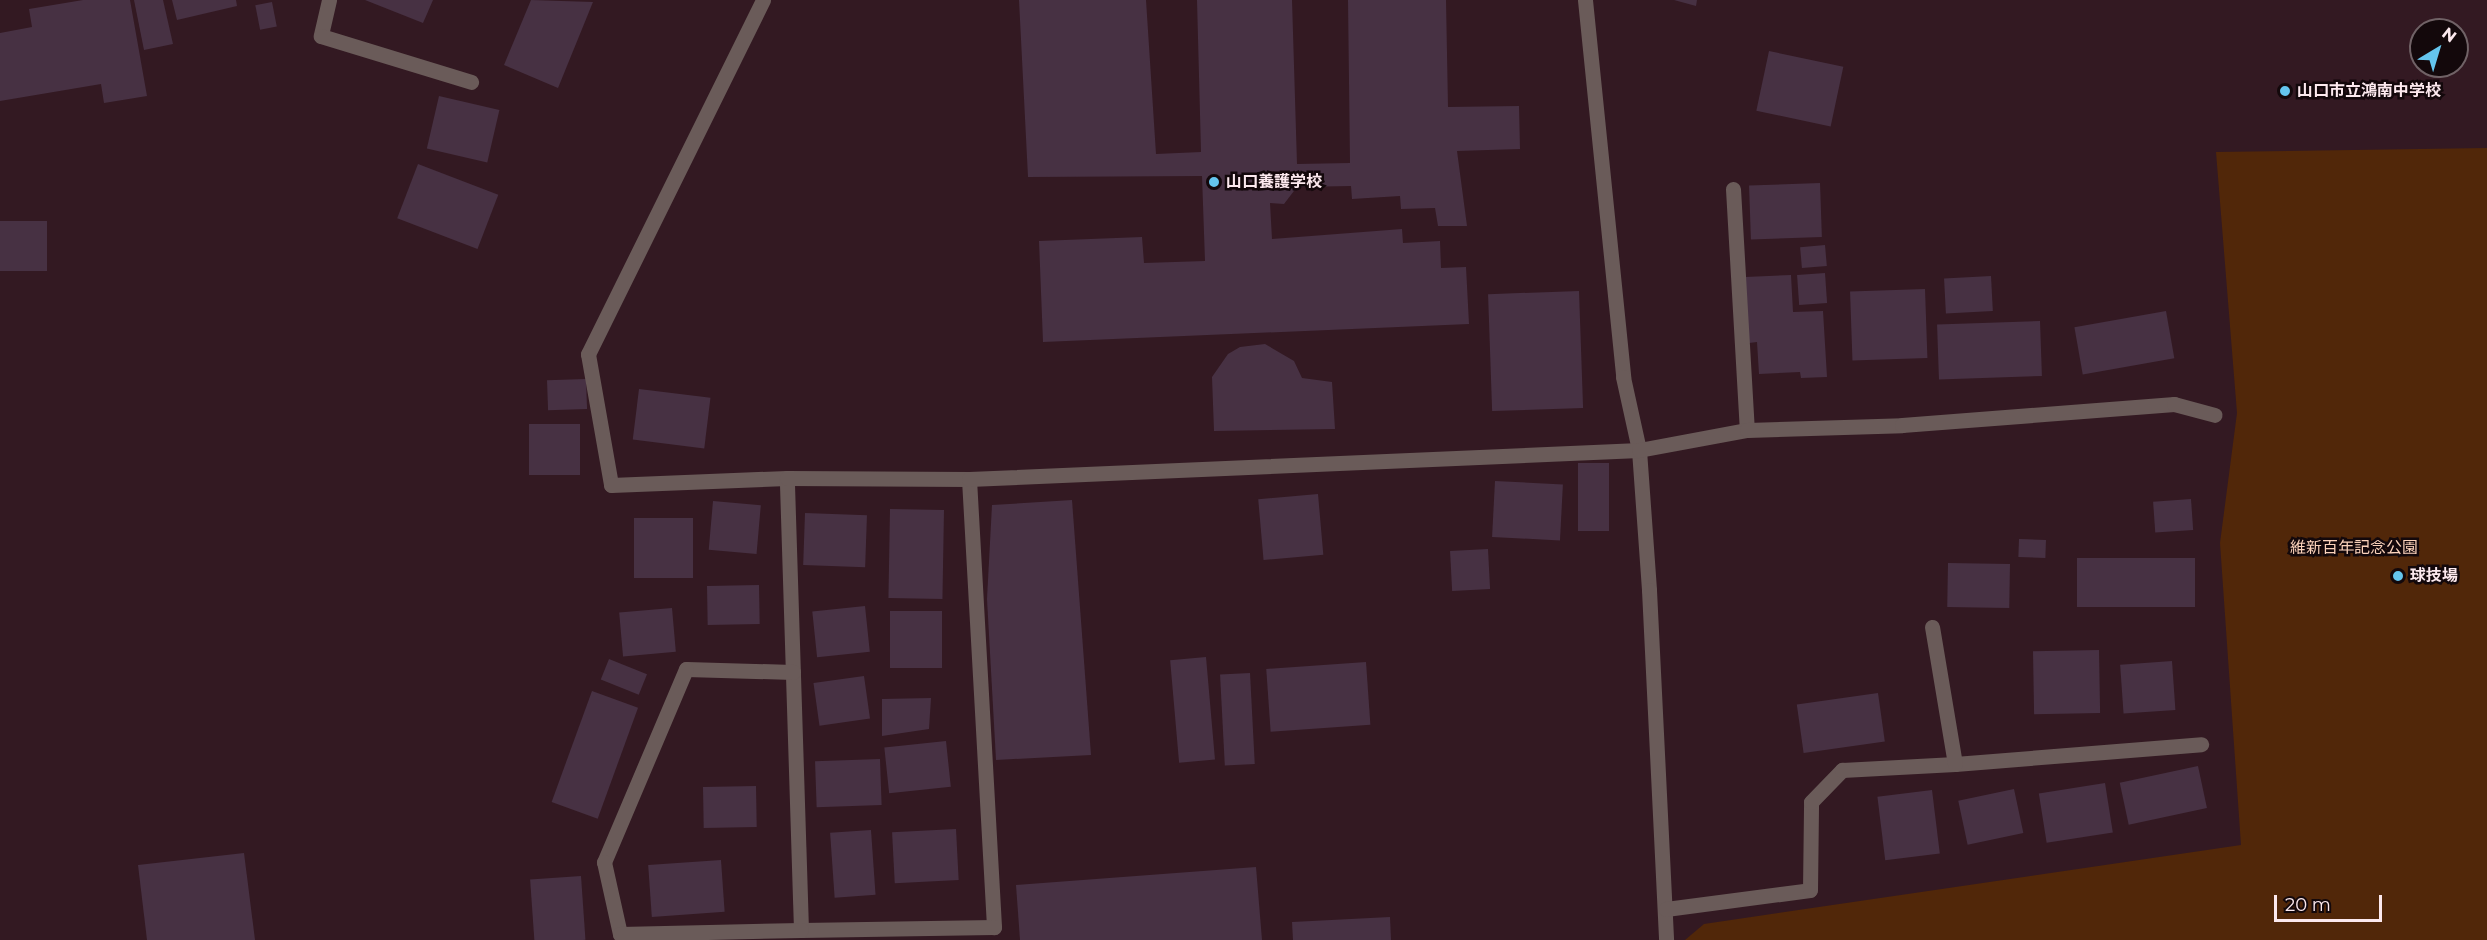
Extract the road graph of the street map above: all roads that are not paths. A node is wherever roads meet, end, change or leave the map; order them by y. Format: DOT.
graph roads {
  1 [pos="329,0"];
  2 [pos="763,0"];
  3 [pos="1585,0"];
  4 [pos="471,82"];
  5 [pos="1733,189"];
  6 [pos="2215,415"];
  7 [pos="1747,430"];
  8 [pos="1639,450"];
  9 [pos="787,478"];
  10 [pos="969,479"];
  11 [pos="1932,627"];
  12 [pos="793,672"];
  13 [pos="2201,744"];
  14 [pos="1955,764"];
  15 [pos="1666,909"];
  16 [pos="801,930"];
  17 [pos="1666,940"];
  1 -- 4 [label="street"];
  2 -- 9 [label="street"];
  3 -- 8 [label="street"];
  5 -- 7 [label="street"];
  6 -- 7 [label="street"];
  7 -- 8 [label="street"];
  8 -- 10 [label="street"];
  8 -- 15 [label="street"];
  9 -- 10 [label="street"];
  9 -- 12 [label="street"];
  10 -- 16 [label="street"];
  11 -- 14 [label="street"];
  12 -- 16 [label="street"];
  12 -- 16 [label="street"];
  13 -- 14 [label="street"];
  14 -- 15 [label="street"];
  15 -- 17 [label="street"];
}
